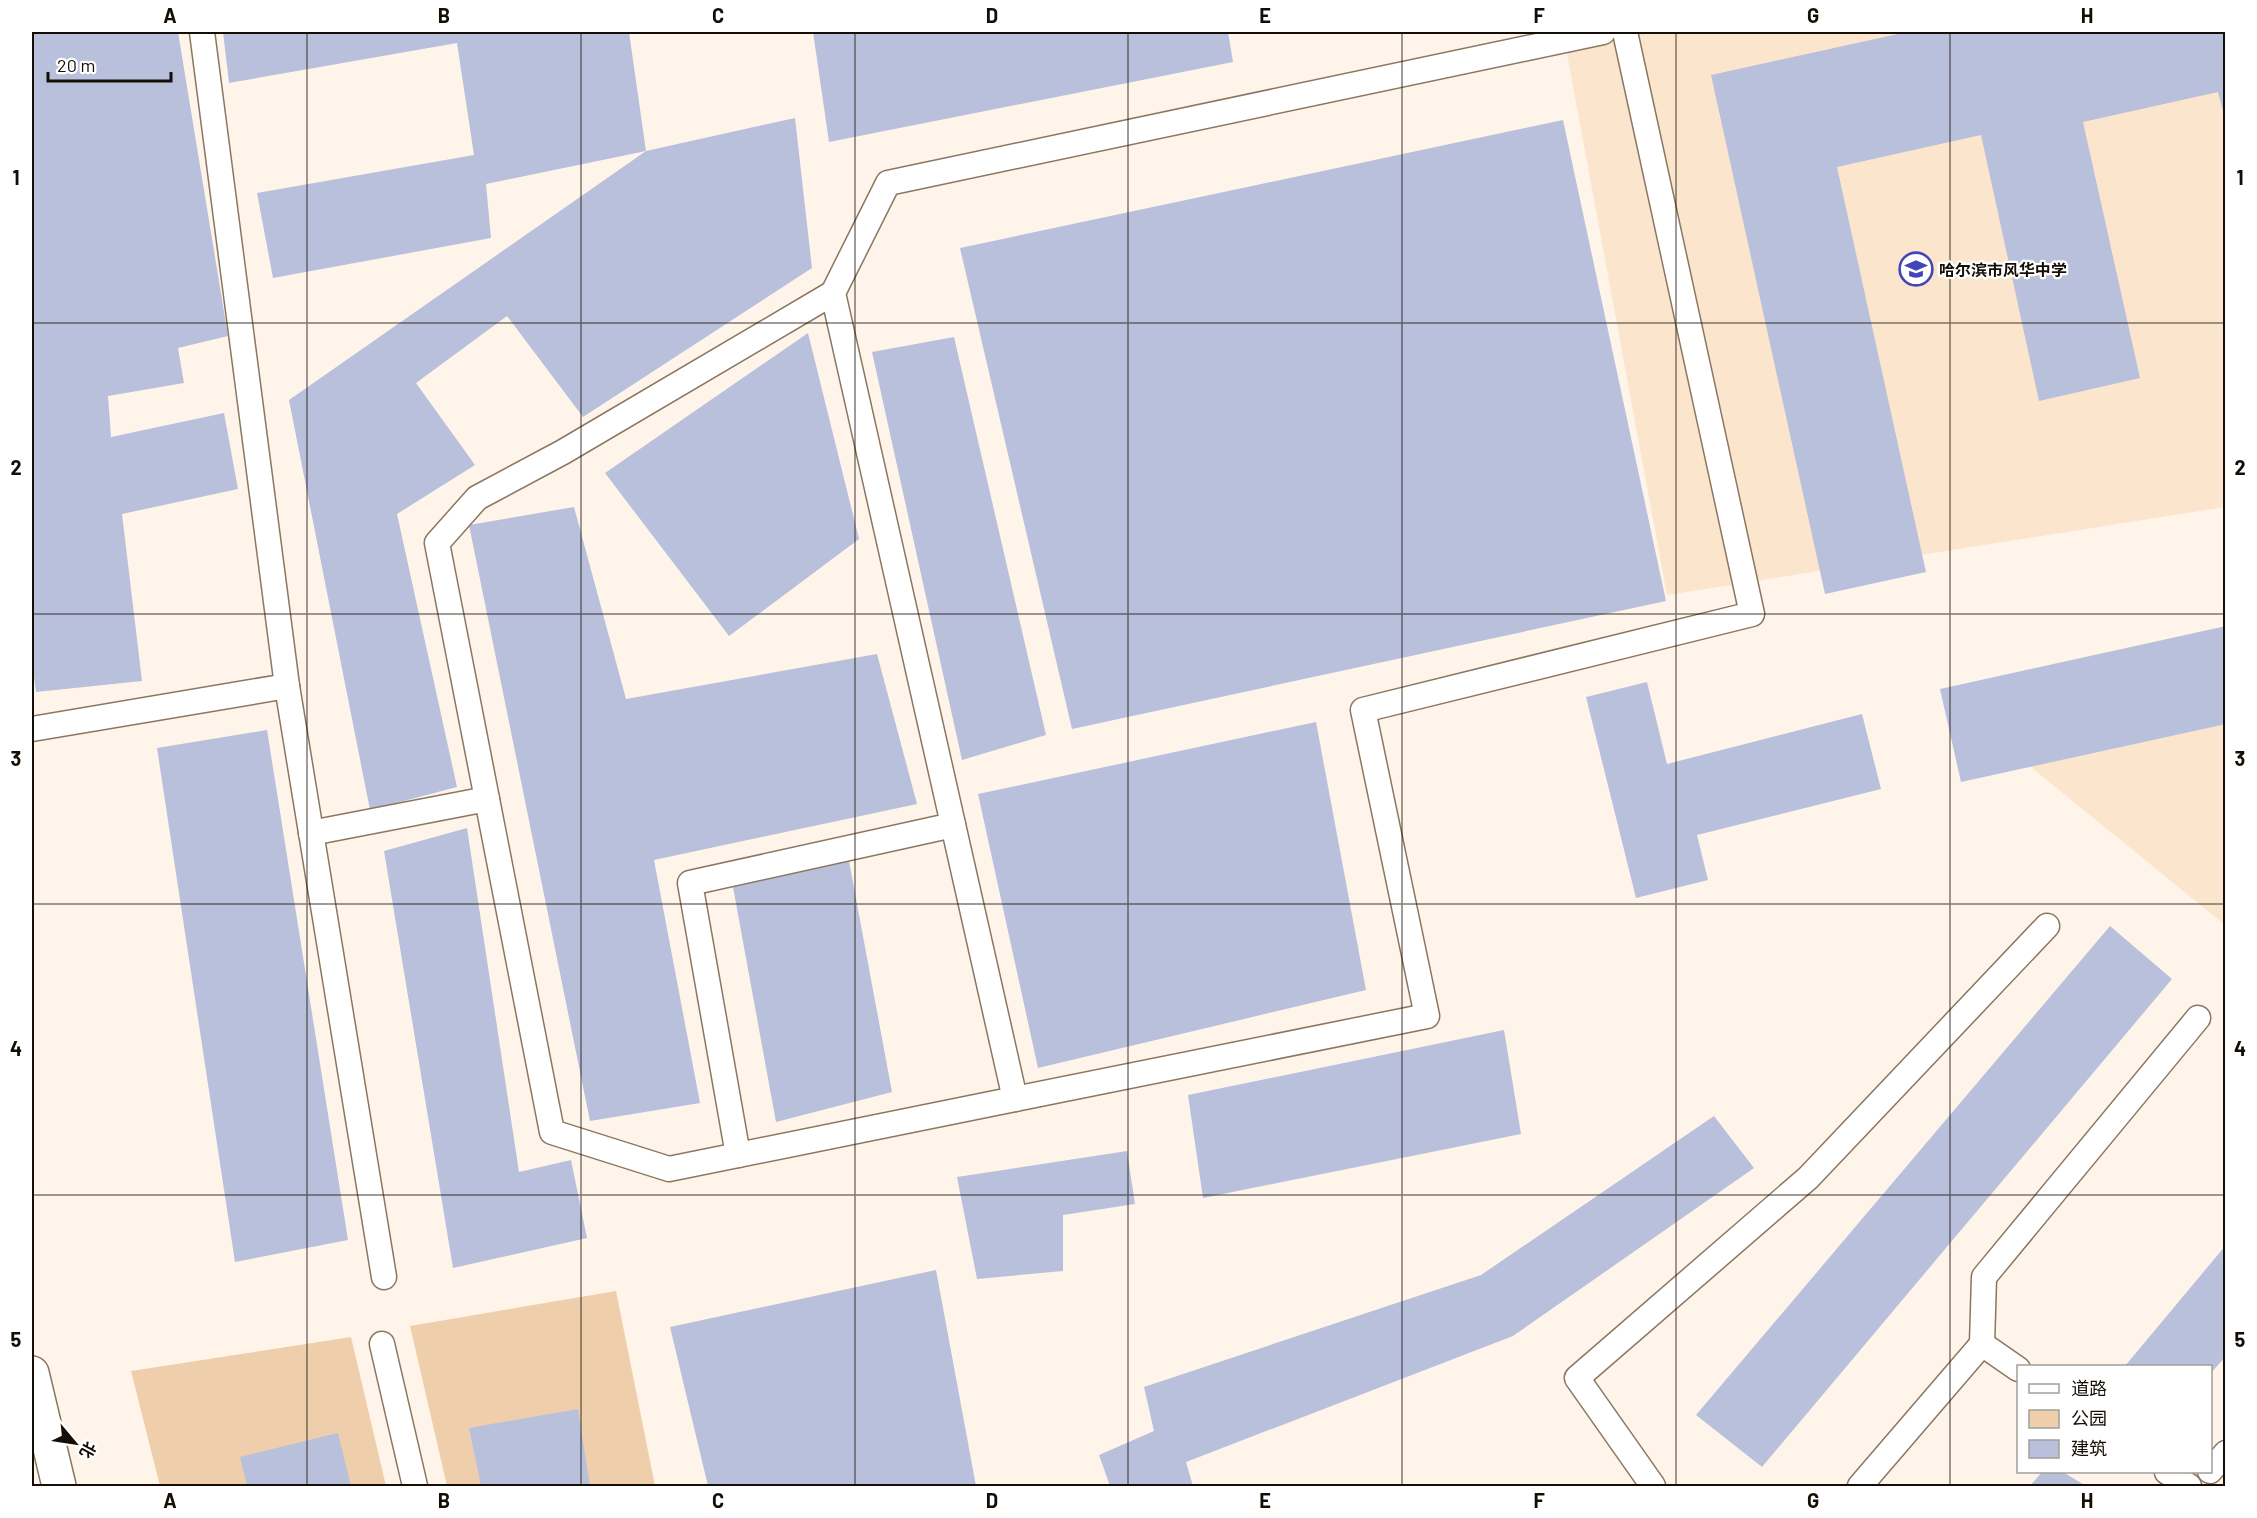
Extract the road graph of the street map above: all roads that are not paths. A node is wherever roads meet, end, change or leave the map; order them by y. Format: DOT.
graph roads {
  1 [pos="202,32"];
  2 [pos="1603,32"];
  3 [pos="1625,32"];
  4 [pos="833,293"];
  5 [pos="287,686"];
  6 [pos="32,729"];
  7 [pos="487,799"];
  8 [pos="953,825"];
  9 [pos="311,833"];
  10 [pos="2047,926"];
  11 [pos="2198,1018"];
  12 [pos="1015,1099"];
  13 [pos="738,1155"];
  14 [pos="384,1277"];
  15 [pos="382,1344"];
  16 [pos="1982,1344"];
  17 [pos="2017,1368"];
  18 [pos="32,1373"];
  19 [pos="2226,1453"];
  20 [pos="2212,1469"];
  21 [pos="2170,1473"];
  22 [pos="2208,1473"];
  23 [pos="59,1486"];
  24 [pos="415,1486"];
  25 [pos="1653,1486"];
  26 [pos="1860,1486"];
  27 [pos="2189,1486"];
  28 [pos="2198,1486"];
  1 -- 5 [label="lane"];
  2 -- 4 [label="lane"];
  3 -- 12 [label="lane"];
  4 -- 7 [label="lane"];
  4 -- 8 [label="lane"];
  5 -- 6 [label="lane"];
  5 -- 9 [label="lane"];
  7 -- 9 [label="lane"];
  7 -- 13 [label="lane"];
  8 -- 12 [label="lane"];
  8 -- 13 [label="lane"];
  9 -- 14 [label="lane"];
  10 -- 25 [label="lane"];
  11 -- 16 [label="lane"];
  12 -- 13 [label="lane"];
  15 -- 24 [label="lane"];
  16 -- 17 [label="lane"];
  16 -- 26 [label="lane"];
  18 -- 23 [label="main road"];
  19 -- 20 [label="lane"];
  21 -- 27 [label="lane"];
  22 -- 28 [label="lane"];
}
